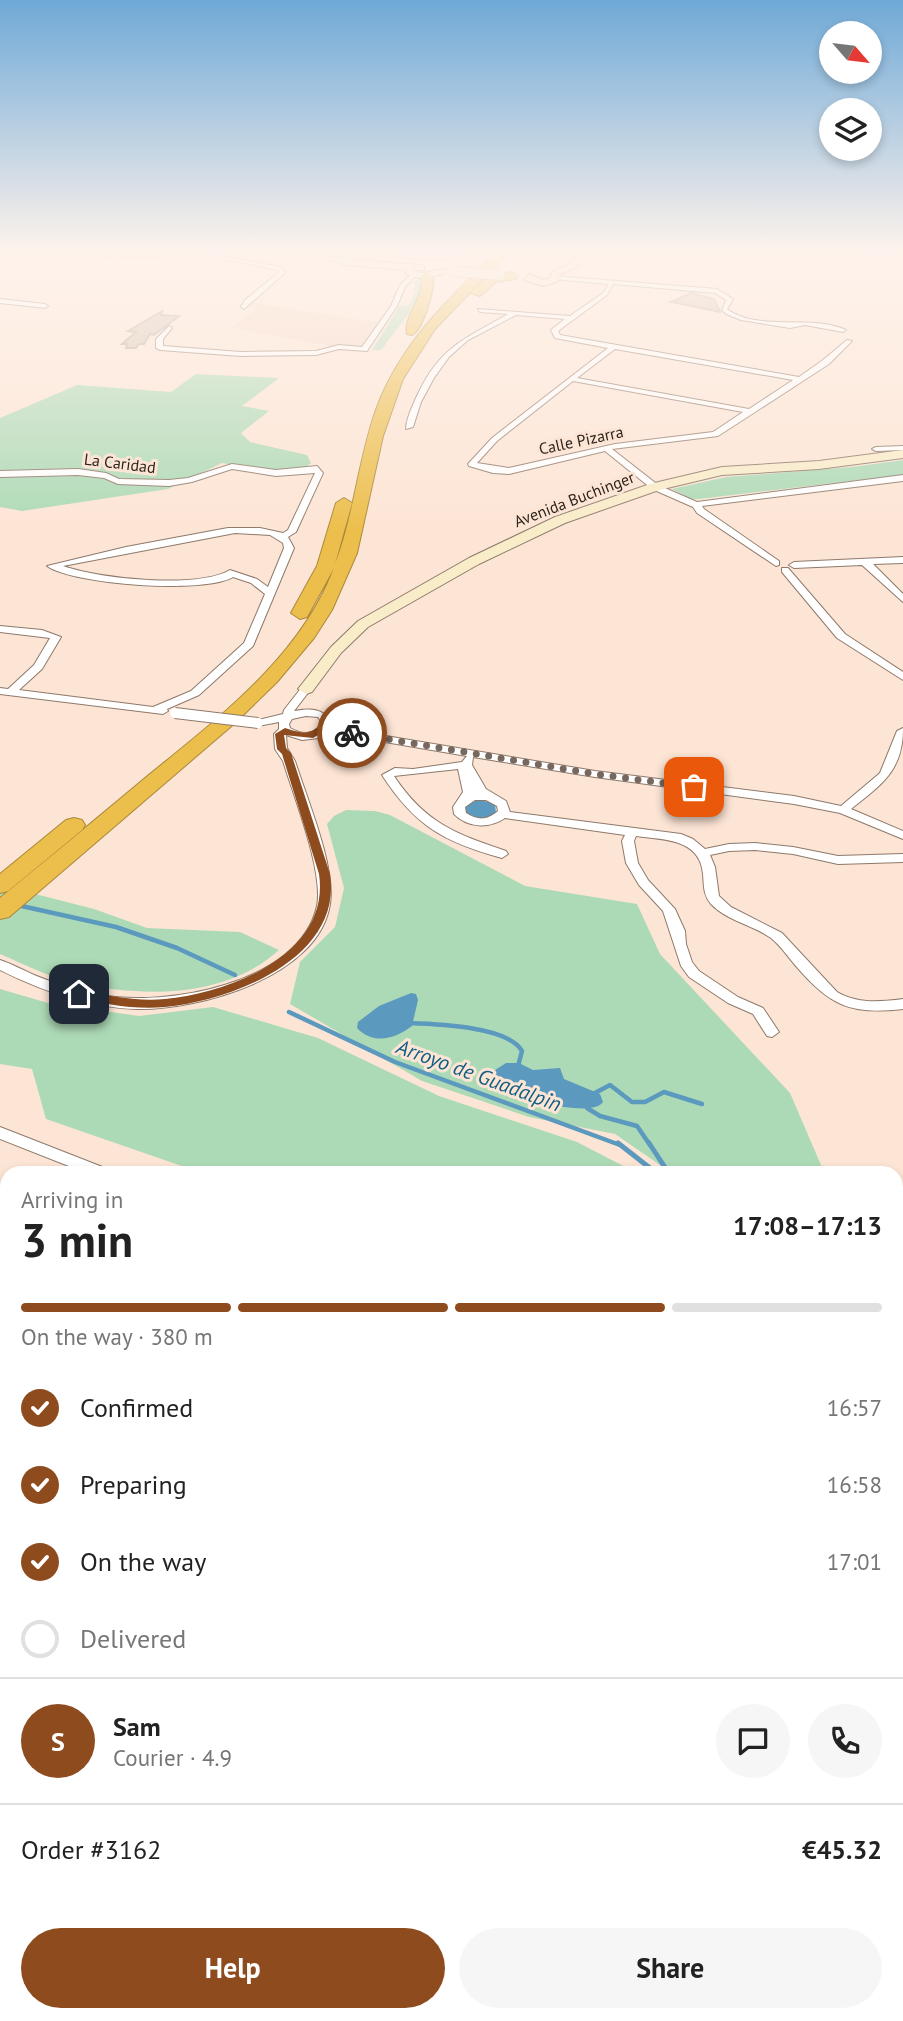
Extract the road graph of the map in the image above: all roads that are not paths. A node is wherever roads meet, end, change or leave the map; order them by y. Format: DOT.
graph roads {
  1 [pos="160,345"];
  2 [pos="367,345"];
  3 [pos="407,345"];
  4 [pos="410,345"];
  5 [pos="458,345"];
  6 [pos="599,345"];
  7 [pos="846,345"];
  8 [pos="612,348"];
  9 [pos="573,379"];
  10 [pos="800,379"];
  11 [pos="750,411"];
  12 [pos="410,427"];
  13 [pos="606,448"];
  14 [pos="903,448"];
  15 [pos="876,449"];
  16 [pos="903,454"];
  17 [pos="0,474"];
  18 [pos="903,478"];
  19 [pos="655,487"];
  20 [pos="697,505"];
  21 [pos="284,536"];
  22 [pos="903,560"];
  23 [pos="865,562"];
  24 [pos="785,566"];
  25 [pos="271,594"];
  26 [pos="903,600"];
  27 [pos="0,629"];
  28 [pos="903,677"];
  29 [pos="306,689"];
  30 [pos="6,692"];
  31 [pos="154,710"];
  32 [pos="313,712"];
  33 [pos="287,723"];
  34 [pos="328,723"];
  35 [pos="903,731"];
  36 [pos="344,732"];
  37 [pos="313,735"];
  38 [pos="286,753"];
  39 [pos="469,759"];
  40 [pos="125,783"];
  41 [pos="489,797"];
  42 [pos="465,800"];
  43 [pos="843,810"];
  44 [pos="503,814"];
  45 [pos="95,819"];
  46 [pos="631,834"];
  47 [pos="903,835"];
  48 [pos="704,853"];
  49 [pos="502,854"];
  50 [pos="903,858"];
  51 [pos="0,886"];
  52 [pos="0,911"];
  53 [pos="0,965"];
  54 [pos="903,1004"];
  55 [pos="772,1032"];
  56 [pos="0,1133"];
  57 [pos="84,1166"];
  1 -- 2 [label="street"];
  3 -- 40 [label="highway"];
  4 -- 45 [label="highway"];
  5 -- 12 [label="street"];
  6 -- 8 [label="street"];
  7 -- 10 [label="street, Calle Pizarra"];
  8 -- 9 [label="street, Calle Pizarra"];
  8 -- 10 [label="street"];
  9 -- 11 [label="street"];
  9 -- 13 [label="street, Calle Pizarra"];
  10 -- 11 [label="street, Calle Pizarra"];
  11 -- 13 [label="street, Calle Pizarra"];
  13 -- 19 [label="street"];
  14 -- 15 [label="street"];
  16 -- 19 [label="street, Avenida Buchinger"];
  17 -- 21 [label="street, La Caridad"];
  18 -- 20 [label="street"];
  19 -- 20 [label="street"];
  19 -- 29 [label="street, Avenida Buchinger"];
  20 -- 24 [label="street"];
  21 -- 25 [label="street"];
  21 -- 25 [label="street"];
  22 -- 23 [label="street"];
  23 -- 24 [label="street"];
  23 -- 26 [label="street"];
  24 -- 28 [label="street"];
  25 -- 31 [label="street"];
  27 -- 30 [label="street"];
  29 -- 32 [label="street"];
  29 -- 33 [label="street, Avenida Buchinger"];
  30 -- 31 [label="street"];
  31 -- 33 [label="street, bridge"];
  32 -- 33 [label="street"];
  32 -- 34 [label="street"];
  33 -- 37 [label="street"];
  33 -- 38 [label="street"];
  34 -- 36 [label="street"];
  34 -- 37 [label="street"];
  35 -- 43 [label="street"];
  36 -- 37 [label="street"];
  36 -- 39 [label="street"];
  37 -- 38 [label="street"];
  38 -- 53 [label="street"];
  39 -- 41 [label="street"];
  39 -- 42 [label="street"];
  39 -- 43 [label="street"];
  39 -- 49 [label="street"];
  41 -- 42 [label="street"];
  41 -- 44 [label="street"];
  42 -- 44 [label="street"];
  43 -- 47 [label="street"];
  44 -- 46 [label="street"];
  45 -- 51 [label="highway"];
  45 -- 52 [label="highway"];
  46 -- 48 [label="street"];
  46 -- 55 [label="street"];
  48 -- 50 [label="street"];
  48 -- 54 [label="street"];
  56 -- 57 [label="street"];
}
